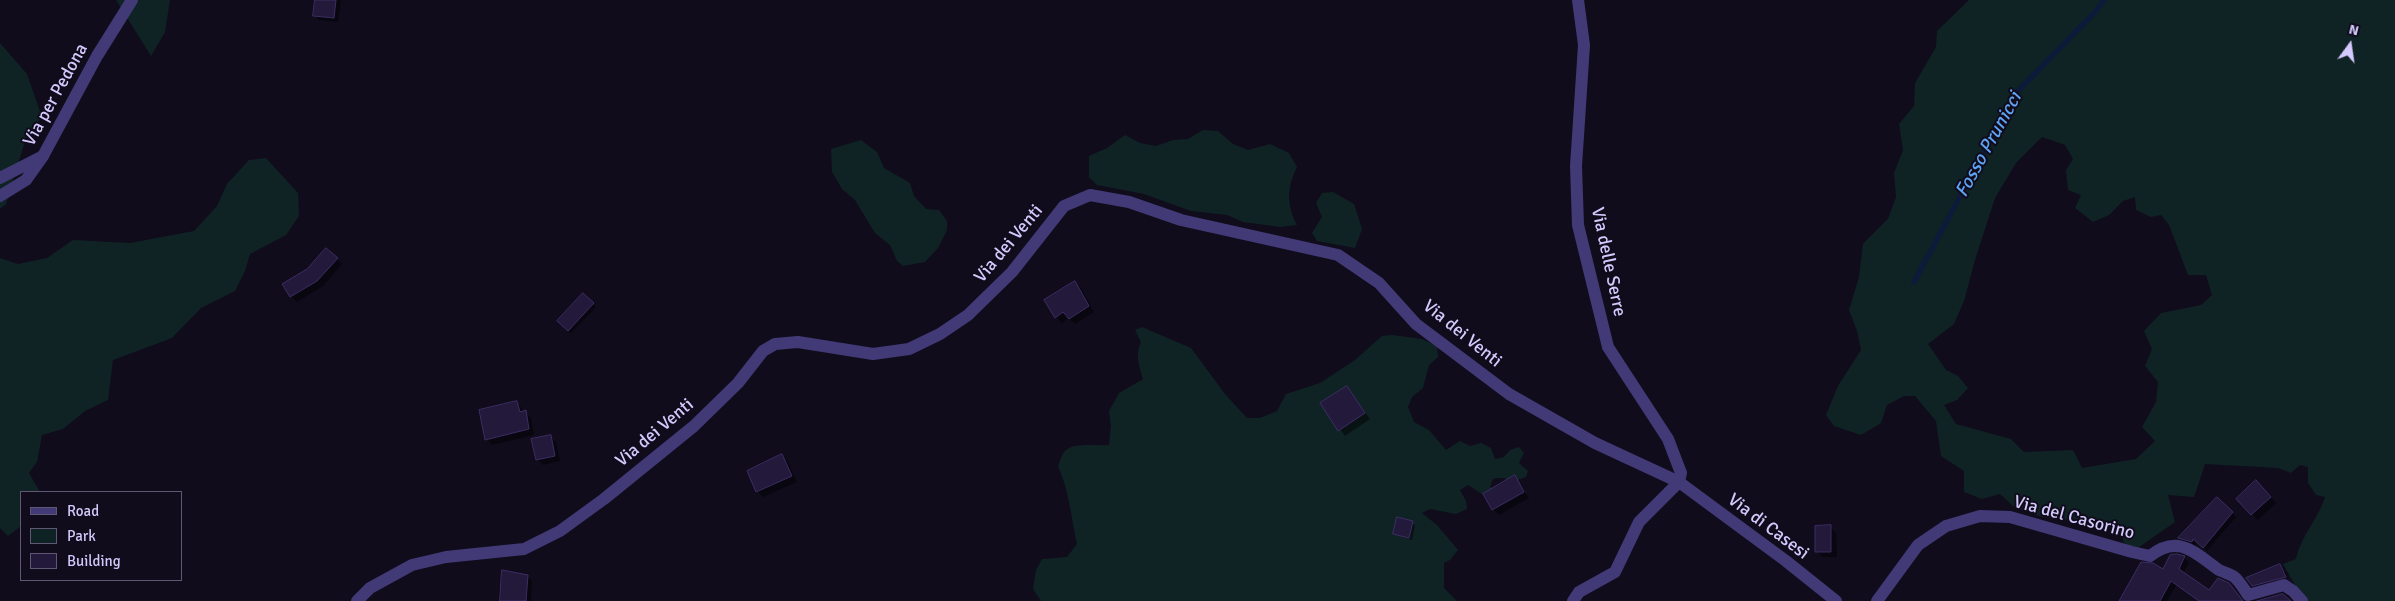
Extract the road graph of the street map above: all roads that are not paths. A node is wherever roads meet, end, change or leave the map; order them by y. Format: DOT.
graph roads {
  1 [pos="132,0"];
  2 [pos="1578,0"];
  3 [pos="42,156"];
  4 [pos="0,178"];
  5 [pos="0,196"];
  6 [pos="1679,482"];
  7 [pos="2248,598"];
  8 [pos="357,601"];
  9 [pos="1573,601"];
  10 [pos="1836,601"];
  11 [pos="1877,601"];
  12 [pos="2302,601"];
  1 -- 3 [label="street, Via per Pedona"];
  2 -- 6 [label="street, Via delle Serre"];
  3 -- 4 [label="street"];
  3 -- 5 [label="street, Via per Pedona"];
  6 -- 8 [label="street, Via dei Venti"];
  6 -- 9 [label="street"];
  6 -- 10 [label="street, Via di Casesi"];
  7 -- 11 [label="street, Via del Casorino"];
  7 -- 12 [label="street"];
}
